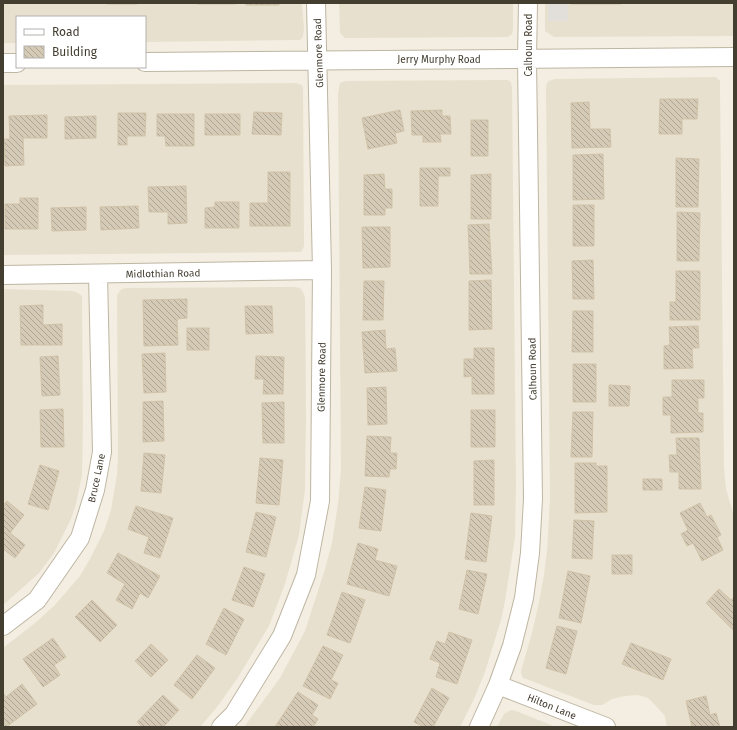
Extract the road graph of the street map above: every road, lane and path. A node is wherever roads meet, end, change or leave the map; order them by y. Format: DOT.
graph roads {
  1 [pos="316,3"];
  2 [pos="528,3"];
  3 [pos="734,57"];
  4 [pos="527,59"];
  5 [pos="318,60"];
  6 [pos="146,62"];
  7 [pos="3,63"];
  8 [pos="16,63"];
  9 [pos="322,270"];
  10 [pos="98,274"];
  11 [pos="3,276"];
  12 [pos="3,626"];
  13 [pos="498,684"];
  14 [pos="221,727"];
  15 [pos="479,727"];
  16 [pos="606,727"];
  1 -- 5 [label="street, Glenmore Road"];
  2 -- 4 [label="street, Calhoun Road"];
  3 -- 4 [label="street, Jerry Murphy Road"];
  4 -- 5 [label="street, Jerry Murphy Road"];
  4 -- 13 [label="street, Calhoun Road"];
  5 -- 6 [label="street, Jerry Murphy Road"];
  5 -- 9 [label="street, Glenmore Road"];
  7 -- 8 [label="street"];
  9 -- 10 [label="street, Midlothian Road"];
  9 -- 14 [label="street, Glenmore Road"];
  10 -- 11 [label="street, Midlothian Road"];
  10 -- 12 [label="street, Bruce Lane"];
  13 -- 15 [label="street, Calhoun Road"];
  13 -- 16 [label="street, Hilton Lane"];
}
